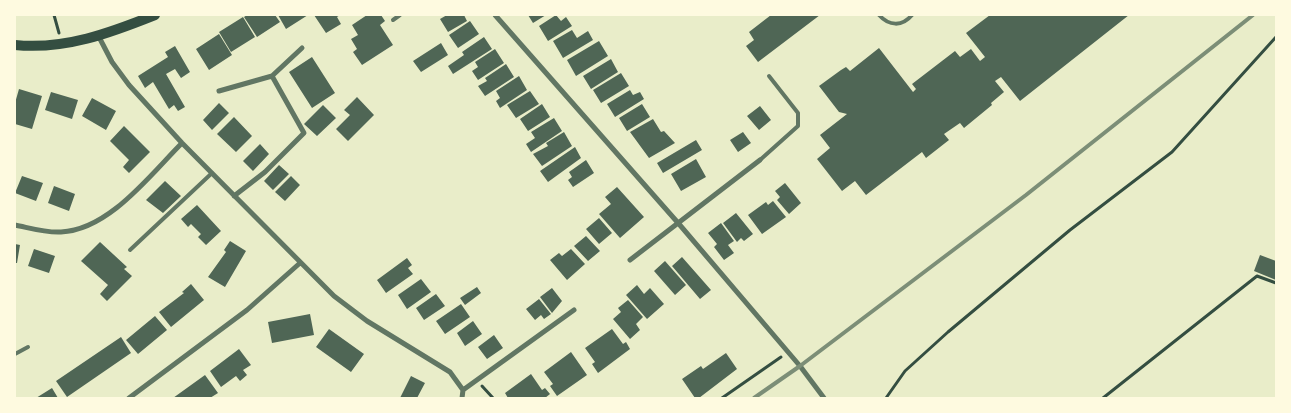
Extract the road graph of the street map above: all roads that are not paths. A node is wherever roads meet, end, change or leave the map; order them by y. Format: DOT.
graph roads {
  1 [pos="155,15"];
  2 [pos="400,15"];
  3 [pos="495,15"];
  4 [pos="879,15"];
  5 [pos="912,16"];
  6 [pos="394,20"];
  7 [pos="99,37"];
  8 [pos="15,45"];
  9 [pos="302,48"];
  10 [pos="272,76"];
  11 [pos="769,76"];
  12 [pos="219,91"];
  13 [pos="182,143"];
  14 [pos="760,160"];
  15 [pos="212,173"];
  16 [pos="234,196"];
  17 [pos="679,224"];
  18 [pos="15,225"];
  19 [pos="130,250"];
  20 [pos="630,260"];
  21 [pos="300,263"];
  22 [pos="574,310"];
  23 [pos="28,347"];
  24 [pos="15,354"];
  25 [pos="463,390"];
  26 [pos="129,398"];
  27 [pos="462,398"];
  28 [pos="824,398"];
  1 -- 7 [label="main road"];
  2 -- 6 [label="lane"];
  3 -- 17 [label="street"];
  4 -- 5 [label="lane"];
  7 -- 8 [label="main road"];
  7 -- 13 [label="street"];
  9 -- 10 [label="street"];
  10 -- 12 [label="street"];
  10 -- 16 [label="street"];
  11 -- 14 [label="lane"];
  13 -- 15 [label="street"];
  13 -- 18 [label="street"];
  14 -- 17 [label="street"];
  15 -- 16 [label="street"];
  15 -- 19 [label="lane"];
  16 -- 21 [label="street"];
  17 -- 20 [label="street"];
  17 -- 28 [label="street"];
  21 -- 25 [label="street"];
  21 -- 26 [label="street"];
  22 -- 25 [label="street"];
  23 -- 24 [label="lane"];
  25 -- 27 [label="street"];
}
